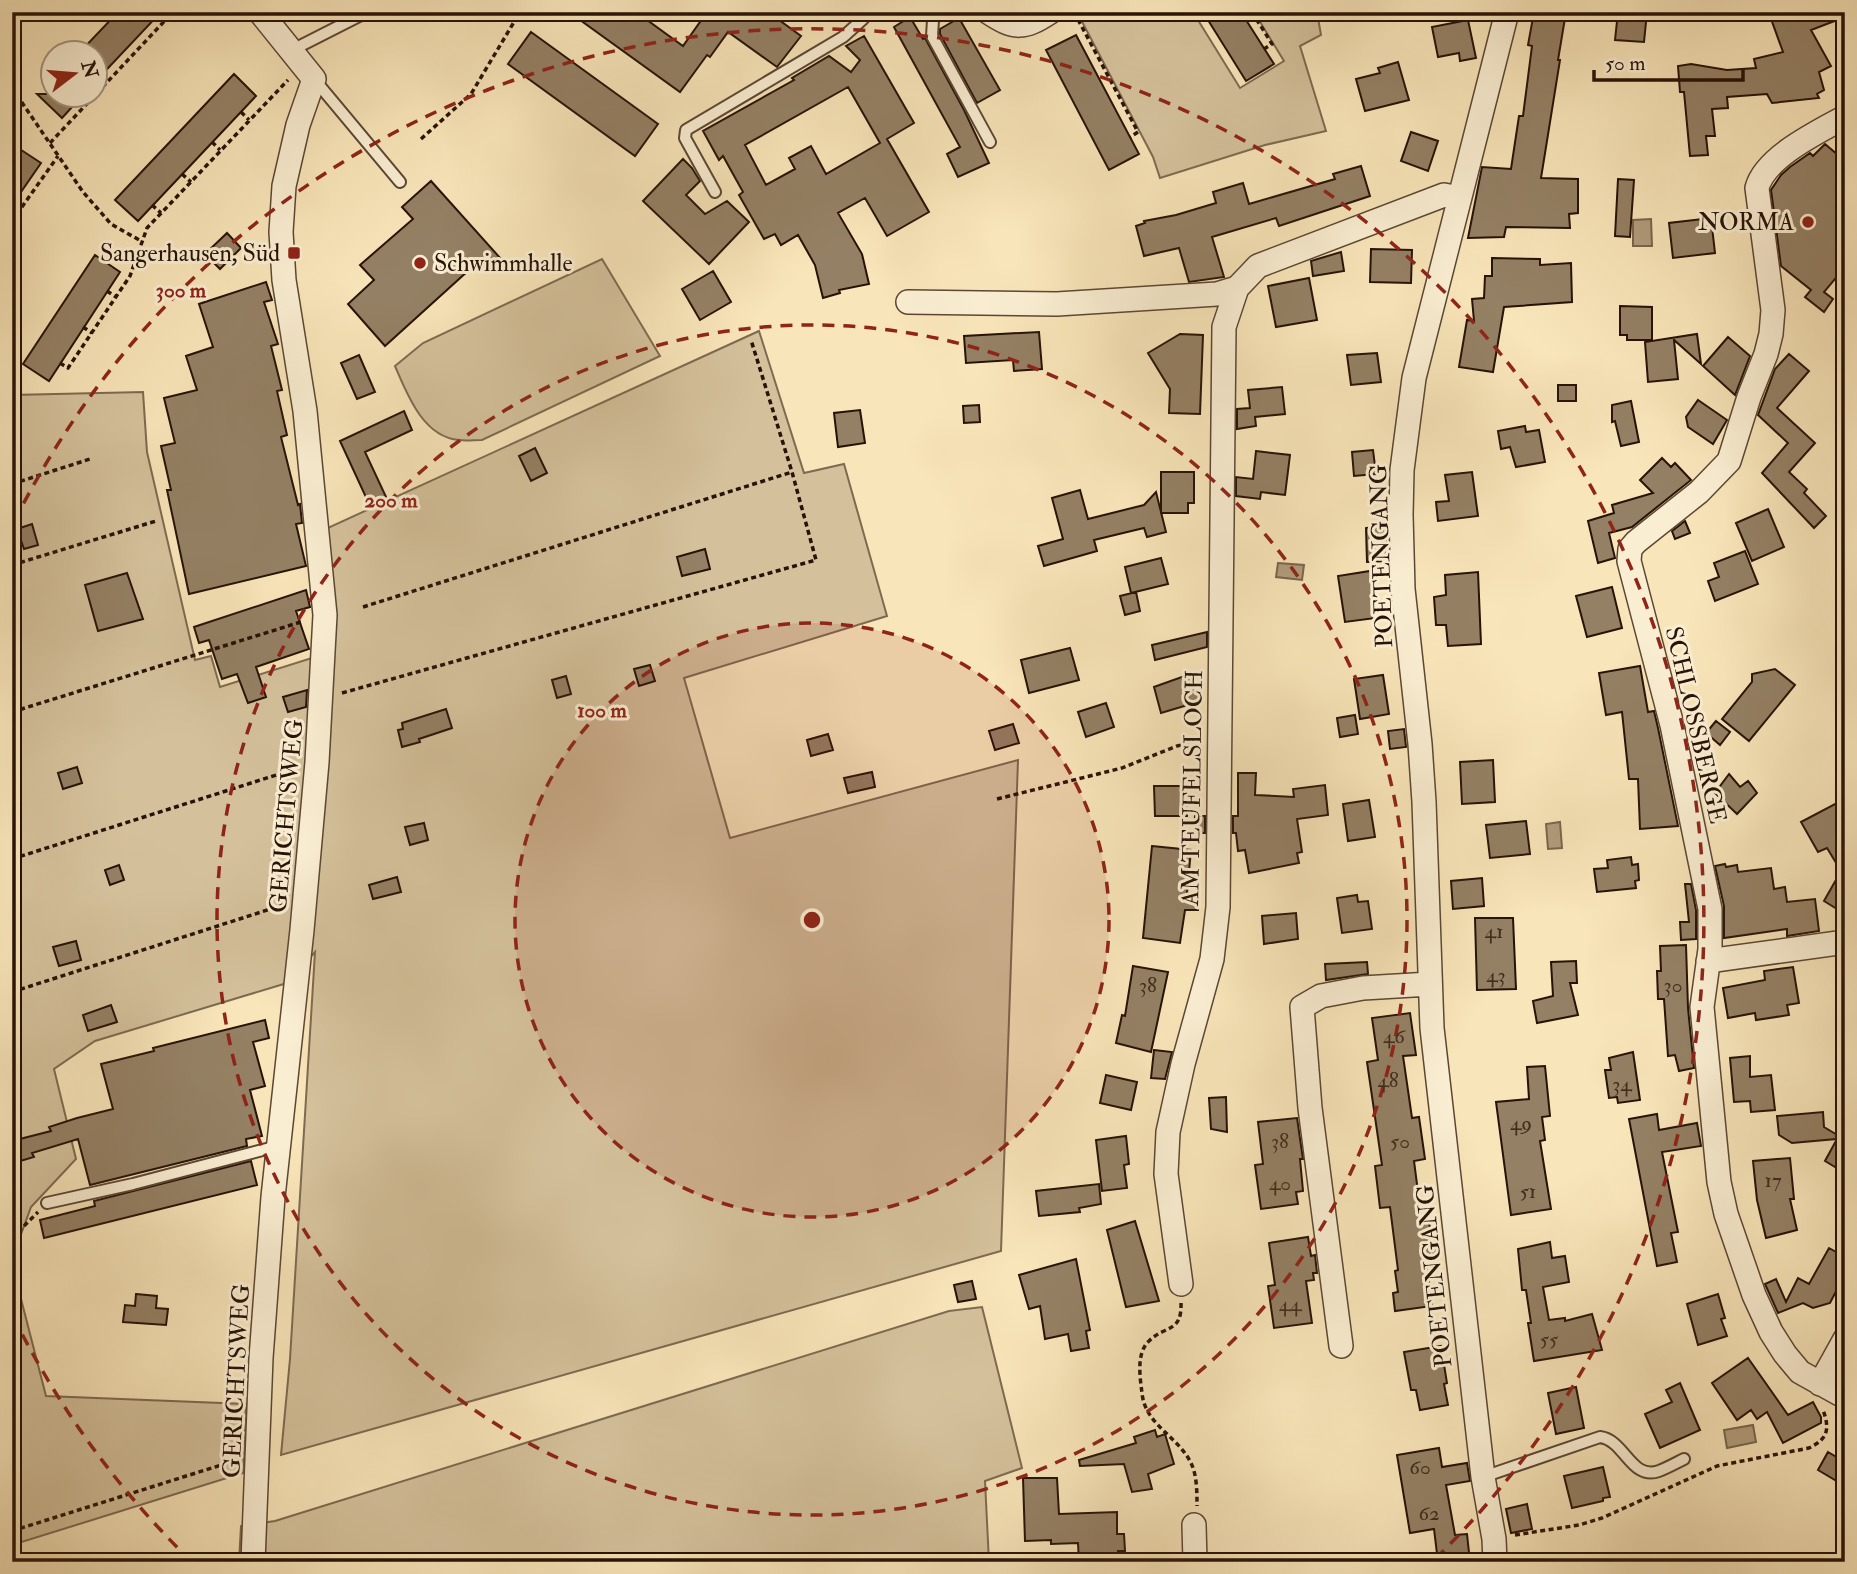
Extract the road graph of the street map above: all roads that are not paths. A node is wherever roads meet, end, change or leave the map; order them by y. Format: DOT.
graph roads {
  1 [pos="260,12"];
  2 [pos="366,12"];
  3 [pos="867,12"];
  4 [pos="940,12"];
  5 [pos="989,12"];
  6 [pos="1050,12"];
  7 [pos="1507,12"];
  8 [pos="302,66"];
  9 [pos="1845,117"];
  10 [pos="990,142"];
  11 [pos="400,182"];
  12 [pos="715,192"];
  13 [pos="1459,198"];
  14 [pos="1237,288"];
  15 [pos="908,302"];
  16 [pos="1845,942"];
  17 [pos="1708,961"];
  18 [pos="1430,984"];
  19 [pos="278,1146"];
  20 [pos="47,1203"];
  21 [pos="1181,1284"];
  22 [pos="1845,1339"];
  23 [pos="1341,1346"];
  24 [pos="1820,1384"];
  25 [pos="1845,1397"];
  26 [pos="1684,1459"];
  27 [pos="1483,1476"];
  28 [pos="1194,1525"];
  29 [pos="1494,1550"];
  30 [pos="253,1562"];
  31 [pos="1195,1562"];
  1 -- 8 [label="street"];
  2 -- 8 [label="lane"];
  3 -- 12 [label="lane"];
  4 -- 10 [label="lane"];
  5 -- 6 [label="street"];
  7 -- 13 [label="street, POETENGANG"];
  8 -- 11 [label="lane"];
  8 -- 19 [label="street, GERICHTSWEG"];
  9 -- 17 [label="street, SCHLOSSBERGE"];
  13 -- 14 [label="street, AM TEUFELSLOCH"];
  13 -- 18 [label="street, POETENGANG"];
  14 -- 15 [label="street"];
  14 -- 21 [label="street, AM TEUFELSLOCH"];
  16 -- 17 [label="street"];
  17 -- 24 [label="street, SCHLOSSBERGE"];
  18 -- 23 [label="street"];
  18 -- 27 [label="street, POETENGANG"];
  19 -- 20 [label="lane"];
  19 -- 30 [label="street, GERICHTSWEG"];
  22 -- 24 [label="street"];
  24 -- 25 [label="street, SCHLOSSBERGE"];
  26 -- 27 [label="lane"];
  27 -- 29 [label="street, POETENGANG"];
  28 -- 31 [label="street"];
}
